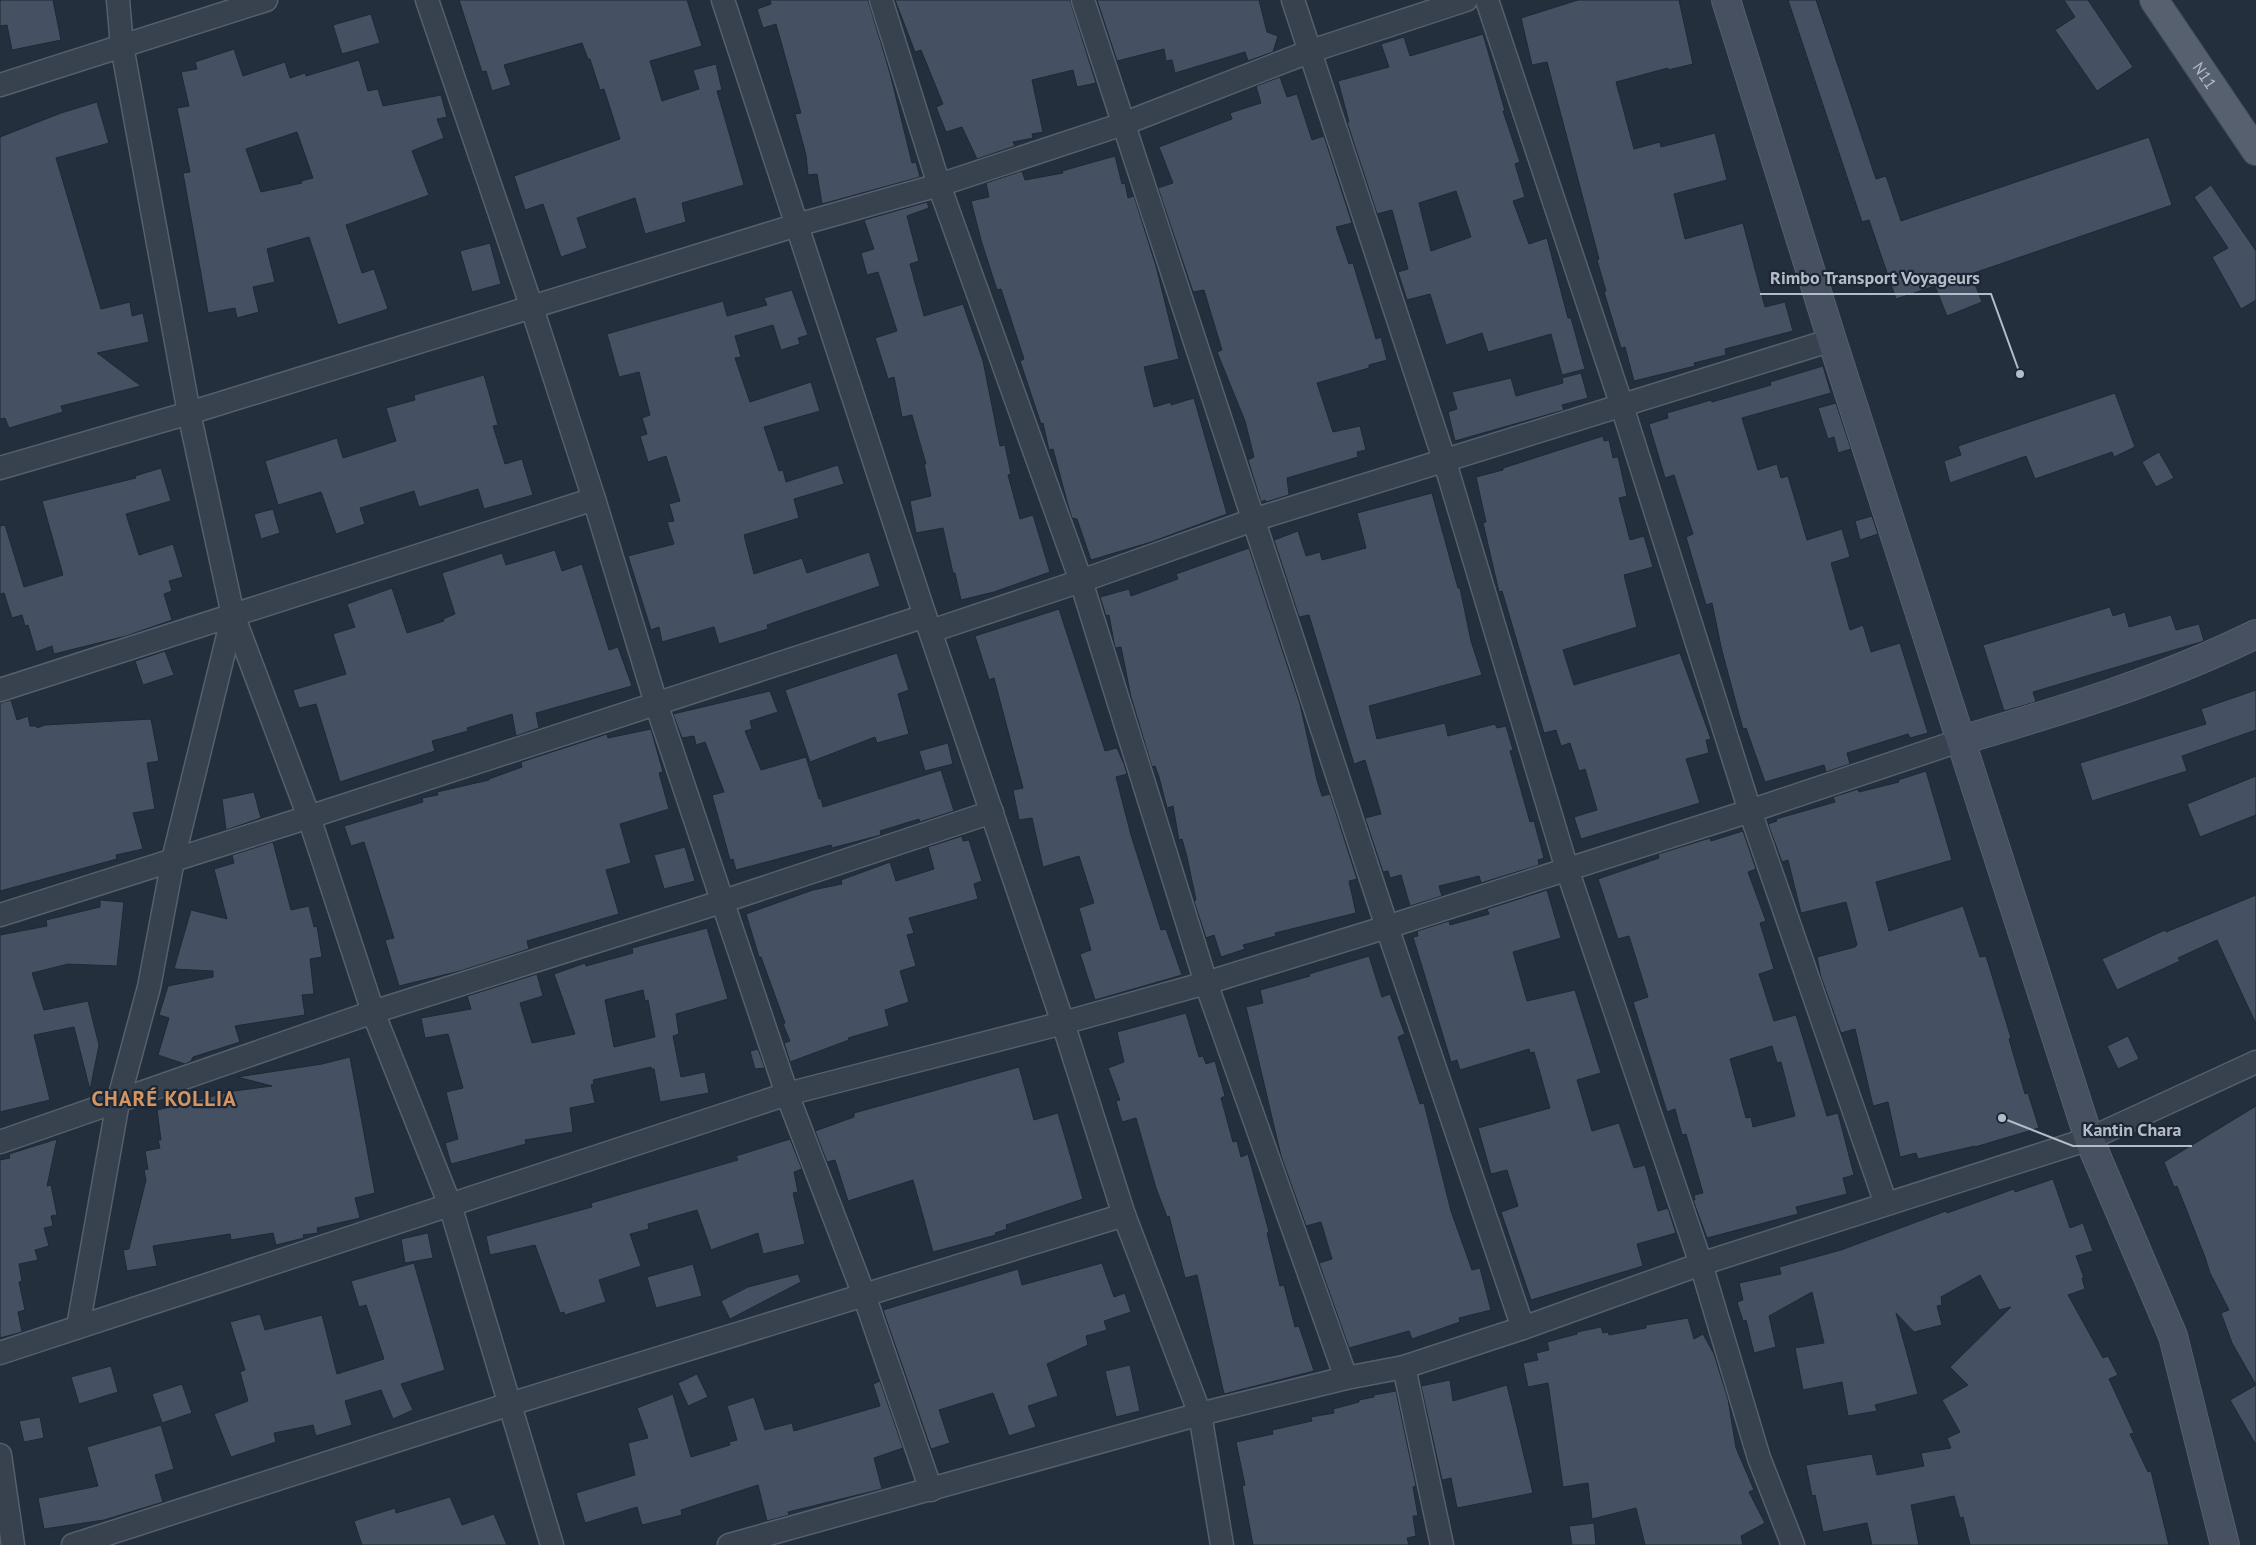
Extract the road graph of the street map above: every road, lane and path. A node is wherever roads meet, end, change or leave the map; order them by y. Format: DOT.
graph roads {
  1 [pos="118,0"];
  2 [pos="266,0"];
  3 [pos="427,0"];
  4 [pos="723,0"];
  5 [pos="881,0"];
  6 [pos="1083,0"];
  7 [pos="1293,0"];
  8 [pos="1466,0"];
  9 [pos="1487,0"];
  10 [pos="1726,0"];
  11 [pos="2154,0"];
  12 [pos="122,46"];
  13 [pos="1311,51"];
  14 [pos="0,85"];
  15 [pos="1123,124"];
  16 [pos="2256,151"];
  17 [pos="939,185"];
  18 [pos="797,225"];
  19 [pos="532,308"];
  20 [pos="1832,340"];
  21 [pos="1622,406"];
  22 [pos="188,413"];
  23 [pos="1444,459"];
  24 [pos="0,468"];
  25 [pos="594,499"];
  26 [pos="1253,520"];
  27 [pos="1081,581"];
  28 [pos="233,615"];
  29 [pos="928,624"];
  30 [pos="2256,634"];
  31 [pos="0,690"];
  32 [pos="656,703"];
  33 [pos="1962,740"];
  34 [pos="1750,811"];
  35 [pos="992,812"];
  36 [pos="309,817"];
  37 [pos="173,860"];
  38 [pos="1568,869"];
  39 [pos="724,900"];
  40 [pos="0,915"];
  41 [pos="1387,927"];
  42 [pos="1206,983"];
  43 [pos="373,1012"];
  44 [pos="1062,1023"];
  45 [pos="2256,1062"];
  46 [pos="787,1094"];
  47 [pos="118,1102"];
  48 [pos="2089,1139"];
  49 [pos="0,1142"];
  50 [pos="1886,1204"];
  51 [pos="450,1205"];
  52 [pos="1124,1215"];
  53 [pos="1701,1264"];
  54 [pos="864,1296"];
  55 [pos="78,1327"];
  56 [pos="1523,1328"];
  57 [pos="0,1353"];
  58 [pos="1404,1367"];
  59 [pos="1346,1378"];
  60 [pos="510,1404"];
  61 [pos="1200,1414"];
  62 [pos="0,1455"];
  63 [pos="931,1490"];
  64 [pos="13,1545"];
  65 [pos="73,1545"];
  66 [pos="552,1545"];
  67 [pos="729,1545"];
  68 [pos="1222,1545"];
  69 [pos="1442,1545"];
  70 [pos="1793,1545"];
  71 [pos="2225,1545"];
  1 -- 12 [label="street"];
  2 -- 12 [label="street"];
  3 -- 19 [label="street"];
  4 -- 18 [label="street"];
  5 -- 17 [label="street"];
  6 -- 15 [label="street"];
  7 -- 13 [label="street"];
  8 -- 13 [label="street"];
  9 -- 21 [label="street"];
  10 -- 20 [label="street"];
  11 -- 16 [label="main road, N11"];
  12 -- 14 [label="street"];
  12 -- 22 [label="street"];
  13 -- 15 [label="street"];
  13 -- 23 [label="street"];
  15 -- 17 [label="street"];
  15 -- 26 [label="street"];
  17 -- 18 [label="street"];
  17 -- 27 [label="street"];
  18 -- 19 [label="street"];
  18 -- 29 [label="street"];
  19 -- 22 [label="street"];
  19 -- 25 [label="street"];
  20 -- 21 [label="street"];
  20 -- 33 [label="street"];
  21 -- 23 [label="street"];
  21 -- 34 [label="street"];
  22 -- 24 [label="street"];
  22 -- 28 [label="street"];
  23 -- 26 [label="street"];
  23 -- 38 [label="street"];
  25 -- 28 [label="street"];
  25 -- 32 [label="street"];
  26 -- 27 [label="street"];
  26 -- 41 [label="street"];
  27 -- 29 [label="street"];
  27 -- 42 [label="street"];
  28 -- 31 [label="street"];
  28 -- 36 [label="street"];
  28 -- 37 [label="street"];
  29 -- 32 [label="street"];
  29 -- 35 [label="street"];
  30 -- 33 [label="street"];
  32 -- 36 [label="street"];
  32 -- 39 [label="street"];
  33 -- 34 [label="street"];
  33 -- 48 [label="street"];
  34 -- 38 [label="street"];
  34 -- 50 [label="street"];
  35 -- 39 [label="street"];
  35 -- 44 [label="street"];
  36 -- 37 [label="street"];
  36 -- 43 [label="street"];
  37 -- 40 [label="street"];
  37 -- 47 [label="street"];
  38 -- 41 [label="street"];
  38 -- 53 [label="street"];
  39 -- 43 [label="street"];
  39 -- 46 [label="street"];
  41 -- 42 [label="street"];
  41 -- 56 [label="street"];
  42 -- 44 [label="street"];
  42 -- 59 [label="street"];
  43 -- 47 [label="street"];
  43 -- 51 [label="street"];
  44 -- 46 [label="street"];
  44 -- 52 [label="street"];
  45 -- 48 [label="street"];
  46 -- 51 [label="street"];
  46 -- 54 [label="street"];
  47 -- 49 [label="street"];
  47 -- 55 [label="street"];
  48 -- 50 [label="street"];
  48 -- 71 [label="street"];
  50 -- 53 [label="street"];
  51 -- 55 [label="street"];
  51 -- 60 [label="street"];
  52 -- 54 [label="street"];
  52 -- 61 [label="street"];
  53 -- 56 [label="street"];
  53 -- 70 [label="street"];
  54 -- 60 [label="street"];
  54 -- 63 [label="street"];
  55 -- 57 [label="street"];
  56 -- 58 [label="street"];
  58 -- 59 [label="street"];
  58 -- 69 [label="street"];
  59 -- 61 [label="street"];
  60 -- 65 [label="street"];
  60 -- 66 [label="street"];
  61 -- 63 [label="street"];
  61 -- 68 [label="street"];
  62 -- 64 [label="street"];
  63 -- 67 [label="street"];
}
